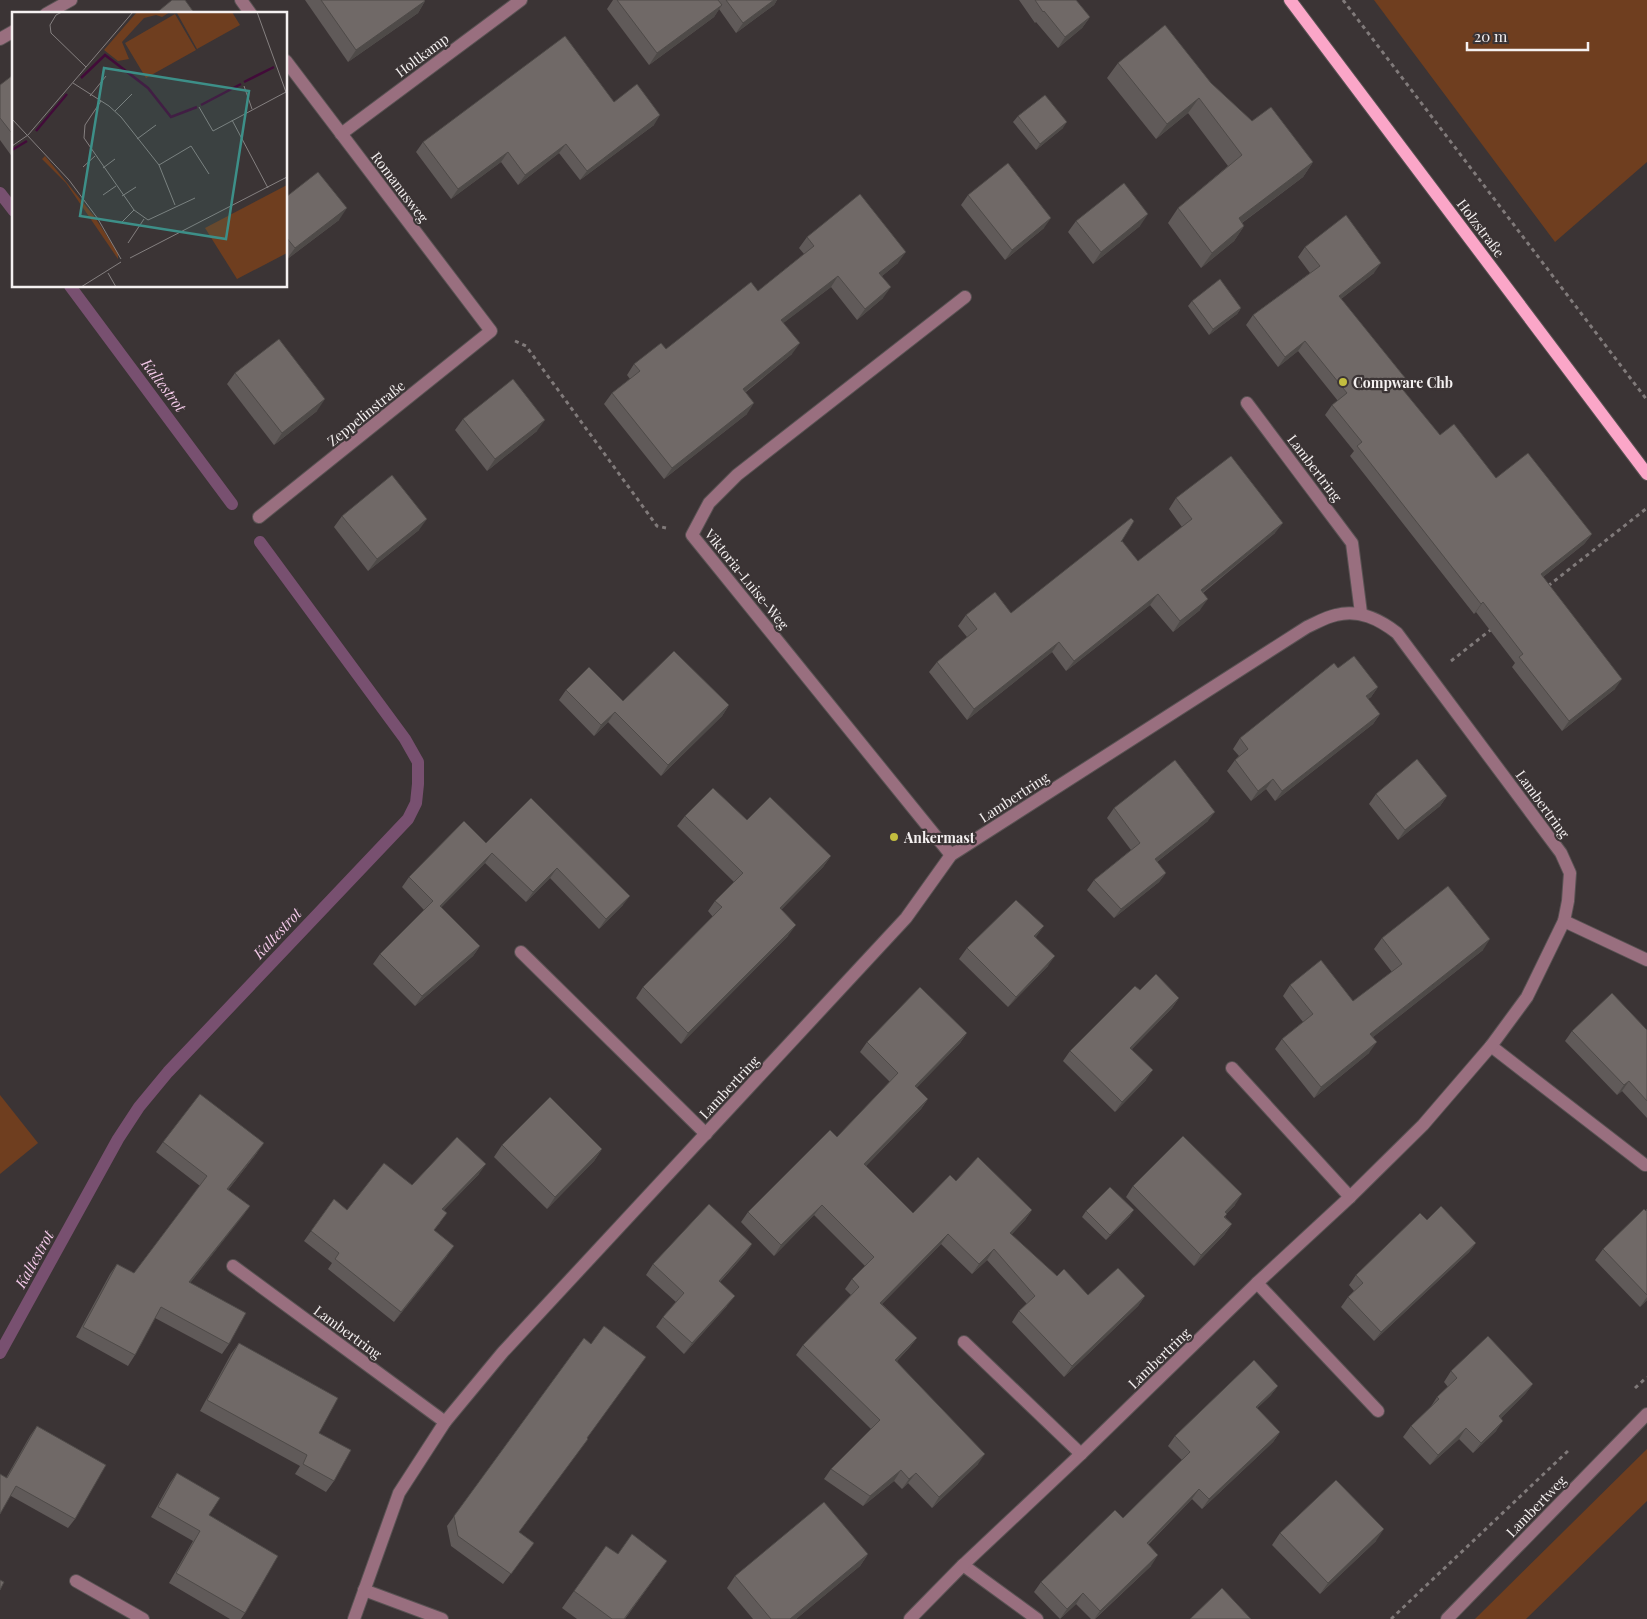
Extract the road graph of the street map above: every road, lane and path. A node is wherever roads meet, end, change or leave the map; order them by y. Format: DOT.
graph roads {
  1 [pos="71,0"];
  2 [pos="241,0"];
  3 [pos="520,0"];
  4 [pos="1290,0"];
  5 [pos="1343,0"];
  6 [pos="50,12"];
  7 [pos="250,12"];
  8 [pos="12,32"];
  9 [pos="0,39"];
  10 [pos="288,64"];
  11 [pos="341,134"];
  12 [pos="965,297"];
  13 [pos="491,331"];
  14 [pos="1647,400"];
  15 [pos="1247,403"];
  16 [pos="1647,474"];
  17 [pos="1647,508"];
  18 [pos="259,518"];
  19 [pos="692,535"];
  20 [pos="1547,587"];
  21 [pos="1361,613"];
  22 [pos="1500,623"];
  23 [pos="1431,677"];
  24 [pos="951,855"];
  25 [pos="1564,921"];
  26 [pos="521,952"];
  27 [pos="1647,960"];
  28 [pos="1491,1046"];
  29 [pos="1232,1068"];
  30 [pos="706,1134"];
  31 [pos="1645,1165"];
  32 [pos="1350,1197"];
  33 [pos="233,1266"];
  34 [pos="1257,1283"];
  35 [pos="964,1342"];
  36 [pos="1647,1377"];
  37 [pos="1633,1390"];
  38 [pos="1378,1411"];
  39 [pos="1647,1414"];
  40 [pos="445,1422"];
  41 [pos="1576,1444"];
  42 [pos="1081,1454"];
  43 [pos="963,1565"];
  44 [pos="76,1581"];
  45 [pos="364,1590"];
  46 [pos="143,1619"];
  47 [pos="354,1619"];
  48 [pos="442,1619"];
  49 [pos="910,1619"];
  50 [pos="1037,1619"];
  51 [pos="1391,1619"];
  52 [pos="1447,1619"];
  1 -- 6 [label="street"];
  2 -- 7 [label="street"];
  3 -- 11 [label="street, Holtkamp"];
  4 -- 16 [label="main road, Holzstraße"];
  5 -- 14 [label="path"];
  8 -- 9 [label="street"];
  10 -- 11 [label="street, Romanusweg"];
  11 -- 13 [label="street, Romanusweg"];
  12 -- 19 [label="street, Viktoria-Luise-Weg"];
  13 -- 18 [label="street, Zeppelinstraße"];
  13 -- 19 [label="path"];
  15 -- 21 [label="street, Lambertring"];
  17 -- 20 [label="path"];
  19 -- 24 [label="street, Viktoria-Luise-Weg"];
  21 -- 23 [label="street, Lambertring"];
  21 -- 24 [label="street, Lambertring"];
  22 -- 23 [label="path"];
  23 -- 25 [label="street, Lambertring"];
  24 -- 30 [label="street, Lambertring"];
  25 -- 27 [label="street"];
  25 -- 28 [label="street, Lambertring"];
  26 -- 30 [label="street, Lambertring"];
  28 -- 31 [label="street"];
  28 -- 32 [label="street, Lambertring"];
  29 -- 32 [label="street"];
  30 -- 40 [label="street, Lambertring"];
  32 -- 34 [label="street, Lambertring"];
  33 -- 40 [label="street, Lambertring"];
  34 -- 38 [label="street"];
  34 -- 42 [label="street, Lambertring"];
  35 -- 42 [label="street"];
  36 -- 37 [label="path"];
  39 -- 52 [label="street, Lambertweg"];
  40 -- 45 [label="street, Lambertring"];
  41 -- 51 [label="path"];
  42 -- 43 [label="street, Lambertring"];
  43 -- 49 [label="street, Lambertring"];
  43 -- 50 [label="street"];
  44 -- 46 [label="street"];
  45 -- 47 [label="street, Lambertring"];
  45 -- 48 [label="street"];
}
